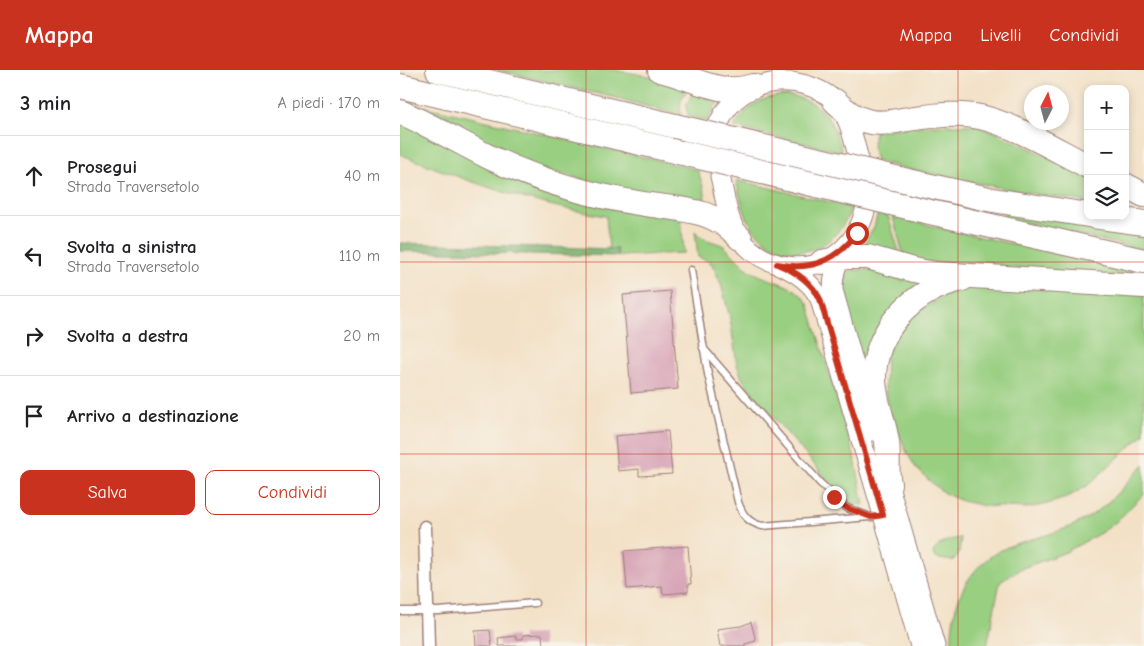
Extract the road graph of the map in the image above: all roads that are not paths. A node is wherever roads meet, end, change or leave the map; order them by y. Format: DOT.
graph roads {
  1 [pos="438,70"];
  2 [pos="660,70"];
  3 [pos="781,70"];
  4 [pos="808,83"];
  5 [pos="400,86"];
  6 [pos="745,86"];
  7 [pos="835,101"];
  8 [pos="400,112"];
  9 [pos="719,123"];
  10 [pos="858,156"];
  11 [pos="1084,164"];
  12 [pos="720,176"];
  13 [pos="1129,187"];
  14 [pos="1144,195"];
  15 [pos="866,211"];
  16 [pos="1084,215"];
  17 [pos="1122,220"];
  18 [pos="1144,223"];
  19 [pos="740,238"];
  20 [pos="837,254"];
  21 [pos="1144,260"];
  22 [pos="777,264"];
  23 [pos="691,270"];
  24 [pos="983,277"];
  25 [pos="1144,286"];
  26 [pos="703,348"];
  27 [pos="889,484"];
  28 [pos="877,516"];
  29 [pos="425,527"];
  30 [pos="535,603"];
  31 [pos="400,611"];
  32 [pos="427,611"];
  33 [pos="428,646"];
  34 [pos="920,646"];
  35 [pos="935,646"];
  1 -- 16 [label="highway, bridge"];
  2 -- 6 [label="highway"];
  3 -- 4 [label="main road"];
  4 -- 6 [label="main road"];
  4 -- 7 [label="main road"];
  5 -- 21 [label="highway, bridge"];
  6 -- 9 [label="main road"];
  7 -- 10 [label="main road"];
  7 -- 11 [label="highway"];
  8 -- 19 [label="highway"];
  12 -- 19 [label="main road"];
  13 -- 14 [label="highway"];
  15 -- 20 [label="main road"];
  17 -- 18 [label="highway"];
  19 -- 22 [label="main road"];
  20 -- 22 [label="main road"];
  20 -- 24 [label="highway"];
  20 -- 27 [label="main road"];
  22 -- 28 [label="main road"];
  23 -- 26 [label="lane"];
  24 -- 25 [label="highway"];
  24 -- 27 [label="highway"];
  26 -- 28 [label="lane"];
  26 -- 28 [label="lane"];
  27 -- 35 [label="main road"];
  28 -- 34 [label="main road"];
  29 -- 32 [label="street"];
  30 -- 32 [label="lane"];
  31 -- 32 [label="lane"];
  32 -- 33 [label="street"];
}
